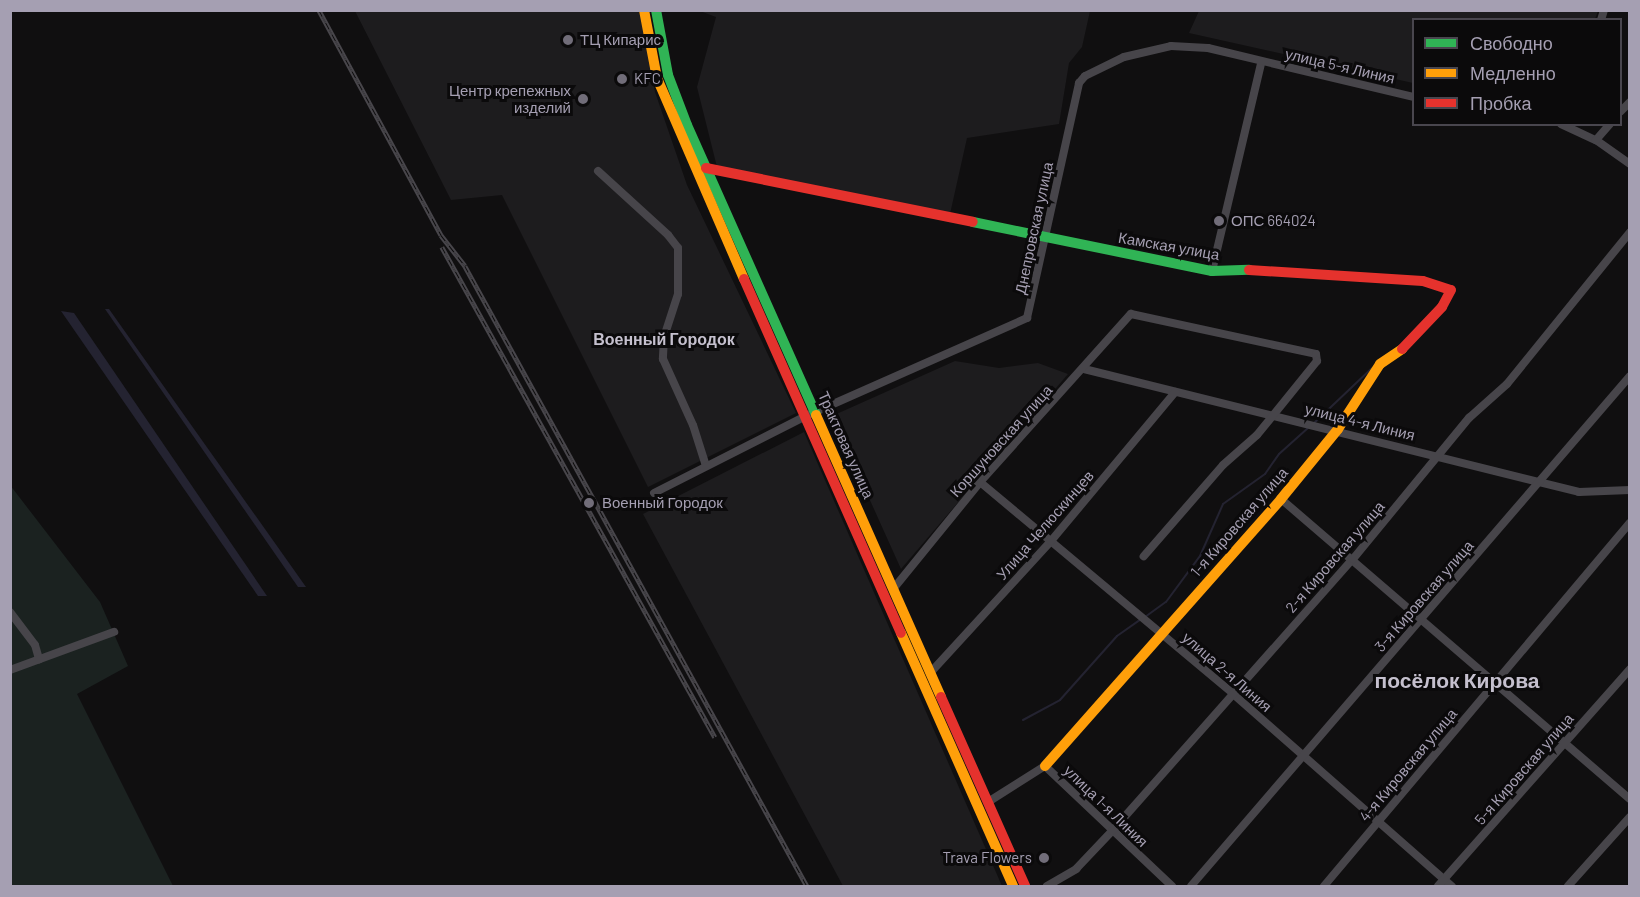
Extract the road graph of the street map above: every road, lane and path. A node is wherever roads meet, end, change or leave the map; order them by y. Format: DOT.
graph roads {
  1 [pos="644,10"];
  2 [pos="656,10"];
  3 [pos="1261,63"];
  4 [pos="1079,82"];
  5 [pos="1412,97"];
  6 [pos="1566,126"];
  7 [pos="1608,126"];
  8 [pos="1596,140"];
  9 [pos="1629,164"];
  10 [pos="706,168"];
  11 [pos="598,171"];
  12 [pos="1629,232"];
  13 [pos="1047,238"];
  14 [pos="1212,271"];
  15 [pos="1084,369"];
  16 [pos="1629,376"];
  17 [pos="1175,392"];
  18 [pos="1271,414"];
  19 [pos="811,415"];
  20 [pos="1338,429"];
  21 [pos="1440,455"];
  22 [pos="706,466"];
  23 [pos="980,482"];
  24 [pos="1541,482"];
  25 [pos="1629,490"];
  26 [pos="654,493"];
  27 [pos="1281,499"];
  28 [pos="1629,523"];
  29 [pos="1051,542"];
  30 [pos="1144,556"];
  31 [pos="1353,559"];
  32 [pos="894,588"];
  33 [pos="10,612"];
  34 [pos="1422,619"];
  35 [pos="114,632"];
  36 [pos="1161,634"];
  37 [pos="39,659"];
  38 [pos="1629,669"];
  39 [pos="10,670"];
  40 [pos="931,672"];
  41 [pos="1495,682"];
  42 [pos="1232,693"];
  43 [pos="1565,742"];
  44 [pos="1303,758"];
  45 [pos="1045,766"];
  46 [pos="1629,799"];
  47 [pos="988,802"];
  48 [pos="1629,817"];
  49 [pos="1377,823"];
  50 [pos="1112,831"];
  51 [pos="1444,880"];
  52 [pos="1013,886"];
  53 [pos="1025,886"];
  54 [pos="1047,886"];
  55 [pos="1172,886"];
  56 [pos="1191,886"];
  57 [pos="1324,886"];
  58 [pos="1438,886"];
  59 [pos="1452,886"];
  60 [pos="1568,886"];
  1 -- 19 [label="main road, Трактовая улица"];
  2 -- 10 [label="main road, Трактовая улица"];
  3 -- 4 [label="street, улица 5-я Линия"];
  3 -- 5 [label="street, улица 5-я Линия"];
  3 -- 14 [label="street"];
  4 -- 13 [label="street, Днепровская улица"];
  6 -- 8 [label="street"];
  7 -- 8 [label="street"];
  8 -- 9 [label="street"];
  10 -- 13 [label="main road, Камская улица"];
  10 -- 19 [label="main road, Трактовая улица"];
  11 -- 22 [label="street"];
  12 -- 21 [label="street, 2-я Кировская улица"];
  13 -- 14 [label="main road, Камская улица"];
  13 -- 19 [label="street, Днепровская улица"];
  14 -- 20 [label="main road, Камская улица"];
  15 -- 17 [label="street, улица 4-я Линия"];
  15 -- 18 [label="street, Коршуновская улица"];
  15 -- 23 [label="street, Коршуновская улица"];
  16 -- 24 [label="street, 3-я Кировская улица"];
  17 -- 18 [label="street, улица 4-я Линия"];
  17 -- 29 [label="street, Улица Челюскинцев"];
  18 -- 20 [label="street, улица 4-я Линия"];
  18 -- 30 [label="street"];
  19 -- 22 [label="street"];
  19 -- 32 [label="main road, Трактовая улица"];
  19 -- 52 [label="main road, Трактовая улица"];
  20 -- 21 [label="street, улица 4-я Линия"];
  20 -- 27 [label="main road, 1-я Кировская улица"];
  21 -- 24 [label="street, улица 4-я Линия"];
  21 -- 31 [label="street, 2-я Кировская улица"];
  22 -- 26 [label="street"];
  23 -- 29 [label="street, улица 2-я Линия"];
  23 -- 32 [label="street, Коршуновская улица"];
  24 -- 25 [label="street, улица 4-я Линия"];
  24 -- 34 [label="street, 3-я Кировская улица"];
  27 -- 31 [label="street"];
  27 -- 36 [label="main road, 1-я Кировская улица"];
  28 -- 41 [label="street, 4-я Кировская улица"];
  29 -- 36 [label="street, улица 2-я Линия"];
  29 -- 40 [label="street, Улица Челюскинцев"];
  31 -- 34 [label="street"];
  31 -- 42 [label="street, 2-я Кировская улица"];
  32 -- 40 [label="main road, Трактовая улица"];
  33 -- 37 [label="street"];
  34 -- 41 [label="street"];
  34 -- 44 [label="street, 3-я Кировская улица"];
  35 -- 37 [label="street"];
  36 -- 42 [label="street, улица 2-я Линия"];
  36 -- 45 [label="main road, 1-я Кировская улица"];
  37 -- 39 [label="street"];
  38 -- 43 [label="street, 5-я Кировская улица"];
  40 -- 47 [label="main road, Трактовая улица"];
  41 -- 43 [label="street"];
  41 -- 49 [label="street, 4-я Кировская улица"];
  42 -- 44 [label="street, улица 2-я Линия"];
  42 -- 50 [label="street, 2-я Кировская улица"];
  43 -- 46 [label="street"];
  43 -- 51 [label="street, 5-я Кировская улица"];
  44 -- 49 [label="street, улица 2-я Линия"];
  44 -- 56 [label="street, 3-я Кировская улица"];
  45 -- 47 [label="street, улица 1-я Линия"];
  45 -- 50 [label="street, улица 1-я Линия"];
  47 -- 53 [label="main road, Трактовая улица"];
  48 -- 60 [label="street"];
  49 -- 51 [label="street, улица 2-я Линия"];
  49 -- 57 [label="street, 4-я Кировская улица"];
  50 -- 54 [label="street, 2-я Кировская улица"];
  50 -- 55 [label="street, улица 1-я Линия"];
  51 -- 58 [label="street, 5-я Кировская улица"];
  51 -- 59 [label="street, улица 2-я Линия"];
}
